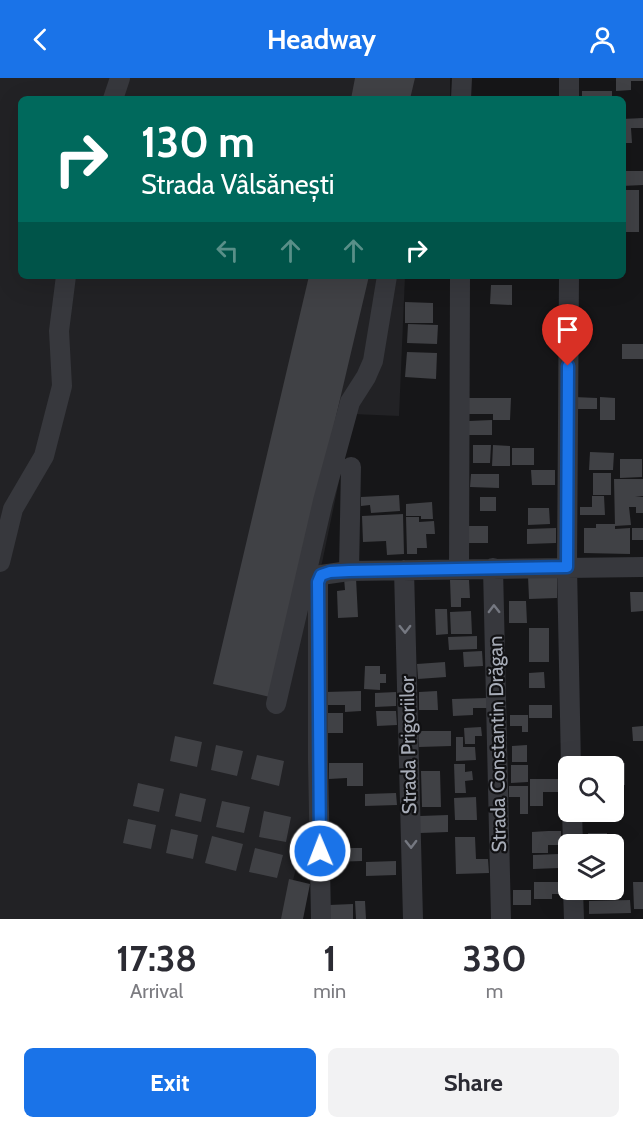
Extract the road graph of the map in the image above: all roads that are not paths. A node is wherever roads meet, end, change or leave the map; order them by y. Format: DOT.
graph roads {
  1 [pos="120,78"];
  2 [pos="462,78"];
  3 [pos="569,78"];
  4 [pos="114,96"];
  5 [pos="461,96"];
  6 [pos="569,96"];
  7 [pos="66,279"];
  8 [pos="387,279"];
  9 [pos="460,279"];
  10 [pos="568,279"];
  11 [pos="351,467"];
  12 [pos="0,562"];
  13 [pos="567,567"];
  14 [pos="643,567"];
  15 [pos="493,568"];
  16 [pos="459,569"];
  17 [pos="404,570"];
  18 [pos="327,571"];
  19 [pos="276,704"];
  20 [pos="571,756"];
  21 [pos="573,900"];
  22 [pos="321,919"];
  23 [pos="413,919"];
  24 [pos="501,919"];
  25 [pos="574,919"];
  1 -- 4 [label="street"];
  2 -- 5 [label="street"];
  3 -- 6 [label="street"];
  7 -- 12 [label="street"];
  8 -- 18 [label="street"];
  9 -- 16 [label="street"];
  10 -- 13 [label="street"];
  11 -- 18 [label="street"];
  13 -- 14 [label="street"];
  13 -- 15 [label="street"];
  13 -- 20 [label="street"];
  15 -- 16 [label="street"];
  24 -- 15 [label="street, Strada Constantin Drăgan, one-way"];
  16 -- 17 [label="street"];
  17 -- 18 [label="street"];
  17 -- 23 [label="street, Strada Prigoriilor, one-way"];
  18 -- 19 [label="street"];
  18 -- 22 [label="street"];
  21 -- 25 [label="street"];
}
